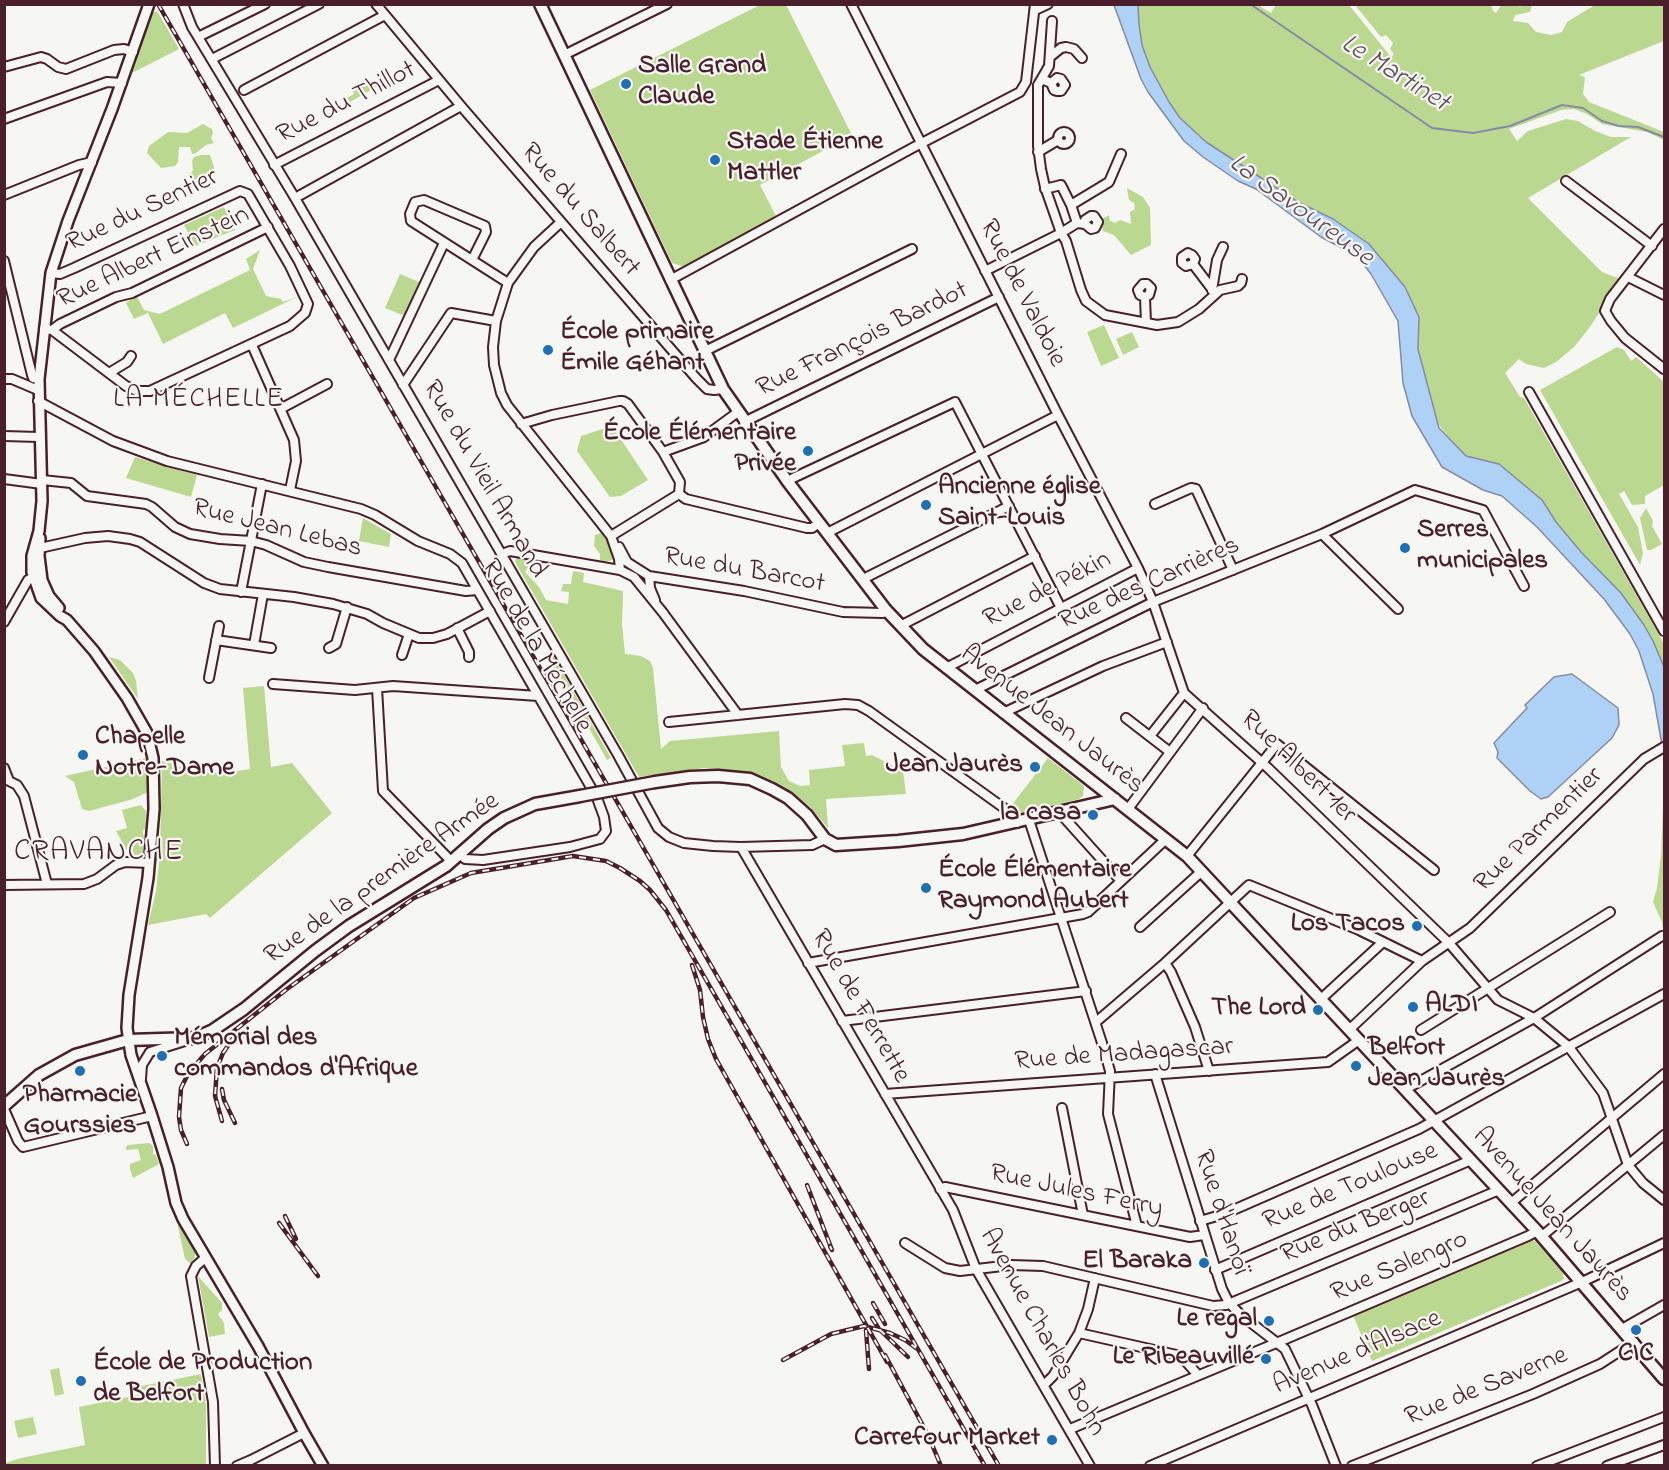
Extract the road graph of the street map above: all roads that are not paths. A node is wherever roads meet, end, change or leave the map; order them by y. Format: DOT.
graph roads {
  1 [pos="183,4"];
  2 [pos="265,4"];
  3 [pos="319,4"];
  4 [pos="376,4"];
  5 [pos="540,4"];
  6 [pos="667,4"];
  7 [pos="851,4"];
  8 [pos="1048,4"];
  9 [pos="146,6"];
  10 [pos="1035,7"];
  11 [pos="385,15"];
  12 [pos="1052,21"];
  13 [pos="198,37"];
  14 [pos="133,52"];
  15 [pos="564,55"];
  16 [pos="1050,57"];
  17 [pos="1082,58"];
  18 [pos="212,59"];
  19 [pos="4,67"];
  20 [pos="439,80"];
  21 [pos="1026,82"];
  22 [pos="1040,82"];
  23 [pos="122,83"];
  24 [pos="1052,83"];
  25 [pos="244,90"];
  26 [pos="461,106"];
  27 [pos="4,119"];
  28 [pos="1058,140"];
  29 [pos="921,144"];
  30 [pos="1038,152"];
  31 [pos="1121,154"];
  32 [pos="92,162"];
  33 [pos="274,165"];
  34 [pos="1566,181"];
  35 [pos="1045,189"];
  36 [pos="4,195"];
  37 [pos="295,198"];
  38 [pos="1071,205"];
  39 [pos="561,222"];
  40 [pos="268,227"];
  41 [pos="1665,229"];
  42 [pos="1061,233"];
  43 [pos="444,243"];
  44 [pos="1652,246"];
  45 [pos="1223,247"];
  46 [pos="912,249"];
  47 [pos="471,260"];
  48 [pos="4,261"];
  49 [pos="1193,264"];
  50 [pos="985,270"];
  51 [pos="51,273"];
  52 [pos="1242,279"];
  53 [pos="1626,279"];
  54 [pos="670,280"];
  55 [pos="508,283"];
  56 [pos="1214,292"];
  57 [pos="1665,295"];
  58 [pos="999,297"];
  59 [pos="1145,297"];
  60 [pos="496,321"];
  61 [pos="1146,323"];
  62 [pos="48,329"];
  63 [pos="252,345"];
  64 [pos="705,351"];
  65 [pos="131,356"];
  66 [pos="389,360"];
  67 [pos="1665,369"];
  68 [pos="109,373"];
  69 [pos="4,379"];
  70 [pos="39,379"];
  71 [pos="327,384"];
  72 [pos="403,385"];
  73 [pos="723,388"];
  74 [pos="38,390"];
  75 [pos="1528,392"];
  76 [pos="38,401"];
  77 [pos="282,408"];
  78 [pos="1058,415"];
  79 [pos="741,417"];
  80 [pos="521,424"];
  81 [pos="4,436"];
  82 [pos="39,437"];
  83 [pos="663,452"];
  84 [pos="982,453"];
  85 [pos="4,479"];
  86 [pos="42,482"];
  87 [pos="788,482"];
  88 [pos="262,484"];
  89 [pos="290,490"];
  90 [pos="679,494"];
  91 [pos="1155,504"];
  92 [pos="1008,506"];
  93 [pos="819,522"];
  94 [pos="827,533"];
  95 [pos="1322,534"];
  96 [pos="611,536"];
  97 [pos="251,541"];
  98 [pos="37,545"];
  99 [pos="502,554"];
  100 [pos="1035,556"];
  101 [pos="630,564"];
  102 [pos="1138,568"];
  103 [pos="620,570"];
  104 [pos="1233,570"];
  105 [pos="37,576"];
  106 [pos="649,576"];
  107 [pos="863,579"];
  108 [pos="638,582"];
  109 [pos="1524,586"];
  110 [pos="477,590"];
  111 [pos="242,592"];
  112 [pos="263,594"];
  113 [pos="1153,602"];
  114 [pos="347,607"];
  115 [pos="9,608"];
  116 [pos="1061,608"];
  117 [pos="1398,609"];
  118 [pos="886,610"];
  119 [pos="490,611"];
  120 [pos="663,614"];
  121 [pos="4,622"];
  122 [pos="219,626"];
  123 [pos="900,626"];
  124 [pos="457,628"];
  125 [pos="1665,630"];
  126 [pos="410,634"];
  127 [pos="216,640"];
  128 [pos="1167,642"];
  129 [pos="254,645"];
  130 [pos="271,648"];
  131 [pos="329,648"];
  132 [pos="402,655"];
  133 [pos="469,657"];
  134 [pos="946,668"];
  135 [pos="209,678"];
  136 [pos="273,684"];
  137 [pos="377,688"];
  138 [pos="975,690"];
  139 [pos="1184,693"];
  140 [pos="538,696"];
  141 [pos="1203,708"];
  142 [pos="1003,713"];
  143 [pos="738,716"];
  144 [pos="1126,718"];
  145 [pos="669,722"];
  146 [pos="1150,736"];
  147 [pos="1662,748"];
  148 [pos="1170,752"];
  149 [pos="1262,763"];
  150 [pos="4,768"];
  151 [pos="7,783"];
  152 [pos="1115,799"];
  153 [pos="1128,809"];
  154 [pos="1059,812"];
  155 [pos="1029,820"];
  156 [pos="1017,823"];
  157 [pos="825,839"];
  158 [pos="1167,839"];
  159 [pos="741,847"];
  160 [pos="1187,856"];
  161 [pos="456,857"];
  162 [pos="149,864"];
  163 [pos="1434,870"];
  164 [pos="1202,871"];
  165 [pos="1121,881"];
  166 [pos="47,884"];
  167 [pos="4,885"];
  168 [pos="1231,902"];
  169 [pos="1610,912"];
  170 [pos="1063,918"];
  171 [pos="1140,927"];
  172 [pos="1662,936"];
  173 [pos="1383,942"];
  174 [pos="1449,943"];
  175 [pos="1422,961"];
  176 [pos="808,963"];
  177 [pos="1165,963"];
  178 [pos="1488,989"];
  179 [pos="1086,991"];
  180 [pos="1665,994"];
  181 [pos="1321,999"];
  182 [pos="1534,1018"];
  183 [pos="842,1021"];
  184 [pos="1096,1022"];
  185 [pos="1350,1029"];
  186 [pos="1421,1030"];
  187 [pos="195,1038"];
  188 [pos="128,1040"];
  189 [pos="1359,1040"];
  190 [pos="1568,1046"];
  191 [pos="1209,1071"];
  192 [pos="1155,1074"];
  193 [pos="1665,1074"];
  194 [pos="1109,1078"];
  195 [pos="141,1083"];
  196 [pos="1406,1089"];
  197 [pos="885,1094"];
  198 [pos="4,1108"];
  199 [pos="1062,1108"];
  200 [pos="152,1116"];
  201 [pos="1612,1118"];
  202 [pos="1434,1119"];
  203 [pos="1665,1135"];
  204 [pos="1471,1160"];
  205 [pos="1628,1165"];
  206 [pos="940,1189"];
  207 [pos="1499,1190"];
  208 [pos="1665,1200"];
  209 [pos="1511,1203"];
  210 [pos="1083,1215"];
  211 [pos="1200,1221"];
  212 [pos="1137,1226"];
  213 [pos="1540,1234"];
  214 [pos="1204,1235"];
  215 [pos="1665,1243"];
  216 [pos="904,1244"];
  217 [pos="205,1258"];
  218 [pos="976,1269"];
  219 [pos="1215,1270"];
  220 [pos="1095,1278"];
  221 [pos="1582,1282"];
  222 [pos="1229,1303"];
  223 [pos="1665,1305"];
  224 [pos="1622,1329"];
  225 [pos="1079,1333"];
  226 [pos="1278,1342"];
  227 [pos="1634,1342"];
  228 [pos="1198,1374"];
  229 [pos="1665,1379"];
  230 [pos="1044,1385"];
  231 [pos="1307,1398"];
  232 [pos="1665,1417"];
  233 [pos="1070,1429"];
  234 [pos="304,1433"];
  235 [pos="1665,1445"];
  236 [pos="215,1466"];
  237 [pos="237,1466"];
  238 [pos="323,1466"];
  239 [pos="1090,1466"];
  240 [pos="1150,1466"];
  241 [pos="1336,1466"];
  242 [pos="1352,1466"];
  243 [pos="1537,1466"];
  244 [pos="1607,1466"];
  1 -- 13 [label="street, Rue du Vieil Armand"];
  2 -- 13 [label="street"];
  3 -- 18 [label="street"];
  4 -- 11 [label="street, Rue du Salbert"];
  5 -- 15 [label="main road, Avenue Jean Jaurès"];
  6 -- 15 [label="street"];
  7 -- 29 [label="street, Rue de Valdoie"];
  8 -- 10 [label="street"];
  9 -- 14 [label="street"];
  10 -- 21 [label="street"];
  11 -- 20 [label="street, Rue du Salbert"];
  11 -- 25 [label="street"];
  12 -- 16 [label="street"];
  13 -- 18 [label="street, Rue du Vieil Armand"];
  14 -- 19 [label="street"];
  14 -- 23 [label="street"];
  15 -- 54 [label="main road, Avenue Jean Jaurès"];
  16 -- 17 [label="street"];
  16 -- 22 [label="street"];
  18 -- 33 [label="street, Rue du Vieil Armand"];
  20 -- 26 [label="street, Rue du Salbert"];
  20 -- 33 [label="street, Rue du Thillot"];
  21 -- 22 [label="street"];
  21 -- 29 [label="street"];
  22 -- 24 [label="street"];
  22 -- 30 [label="street"];
  23 -- 27 [label="street"];
  23 -- 32 [label="street"];
  26 -- 37 [label="street"];
  26 -- 39 [label="street, Rue du Salbert"];
  28 -- 30 [label="street"];
  29 -- 50 [label="street, Rue de Valdoie"];
  29 -- 54 [label="street"];
  30 -- 35 [label="street"];
  31 -- 38 [label="street"];
  32 -- 36 [label="street"];
  32 -- 51 [label="street"];
  33 -- 37 [label="street, Rue du Vieil Armand"];
  34 -- 44 [label="street"];
  35 -- 38 [label="street"];
  35 -- 42 [label="street"];
  37 -- 66 [label="street, Rue du Vieil Armand"];
  38 -- 42 [label="street"];
  39 -- 55 [label="street, Rue du Barcot"];
  39 -- 73 [label="street, Rue du Salbert"];
  40 -- 51 [label="street, Rue du Sentier"];
  40 -- 62 [label="street, Rue Albert Einstein"];
  40 -- 63 [label="street, Rue Albert Einstein"];
  41 -- 44 [label="street"];
  42 -- 50 [label="street"];
  42 -- 61 [label="street"];
  43 -- 47 [label="street"];
  43 -- 47 [label="street"];
  43 -- 66 [label="street"];
  44 -- 53 [label="street"];
  45 -- 56 [label="street"];
  46 -- 64 [label="street"];
  47 -- 55 [label="street"];
  48 -- 70 [label="street"];
  49 -- 56 [label="street"];
  50 -- 58 [label="street, Rue de Valdoie"];
  51 -- 62 [label="street"];
  52 -- 56 [label="street"];
  53 -- 57 [label="street"];
  53 -- 67 [label="street"];
  54 -- 64 [label="main road, Avenue Jean Jaurès"];
  55 -- 60 [label="street, Rue du Barcot"];
  56 -- 61 [label="street"];
  58 -- 78 [label="street, Rue de Valdoie"];
  58 -- 79 [label="street, Rue François Bardot"];
  59 -- 61 [label="street"];
  60 -- 72 [label="street"];
  60 -- 80 [label="street, Rue du Barcot"];
  62 -- 68 [label="street"];
  62 -- 70 [label="street"];
  63 -- 68 [label="street"];
  63 -- 77 [label="street"];
  64 -- 73 [label="main road, Avenue Jean Jaurès"];
  65 -- 68 [label="street"];
  66 -- 72 [label="street, Rue du Vieil Armand"];
  69 -- 74 [label="street"];
  70 -- 74 [label="street"];
  71 -- 77 [label="street"];
  72 -- 99 [label="street, Rue du Vieil Armand"];
  73 -- 79 [label="main road, Avenue Jean Jaurès"];
  74 -- 76 [label="street"];
  75 -- 125 [label="street"];
  76 -- 82 [label="street"];
  76 -- 88 [label="street, Rue de la Méchelle"];
  77 -- 89 [label="street"];
  78 -- 84 [label="street"];
  78 -- 102 [label="street, Rue de Valdoie"];
  79 -- 83 [label="street, Rue François Bardot"];
  79 -- 87 [label="main road, Avenue Jean Jaurès"];
  80 -- 83 [label="street"];
  80 -- 96 [label="street, Rue du Barcot"];
  81 -- 82 [label="street"];
  82 -- 86 [label="street"];
  83 -- 90 [label="street"];
  84 -- 87 [label="street"];
  84 -- 92 [label="street"];
  84 -- 94 [label="street"];
  85 -- 86 [label="street, Rue Jean Lebas"];
  86 -- 97 [label="street, Rue Jean Lebas"];
  86 -- 98 [label="street"];
  87 -- 93 [label="main road, Avenue Jean Jaurès"];
  88 -- 89 [label="street, Rue de la Méchelle"];
  88 -- 97 [label="street"];
  89 -- 110 [label="street, Rue de la Méchelle"];
  90 -- 93 [label="street"];
  90 -- 96 [label="street"];
  91 -- 104 [label="street"];
  92 -- 100 [label="street"];
  92 -- 107 [label="street"];
  93 -- 94 [label="main road, Avenue Jean Jaurès"];
  94 -- 107 [label="main road, Avenue Jean Jaurès"];
  95 -- 104 [label="street, Rue des Carrières"];
  95 -- 109 [label="street, Rue des Carrières"];
  95 -- 117 [label="street"];
  96 -- 101 [label="street, Rue du Barcot"];
  96 -- 103 [label="street"];
  97 -- 110 [label="street, Rue Jean Lebas"];
  97 -- 111 [label="street"];
  98 -- 105 [label="street"];
  98 -- 111 [label="street"];
  99 -- 103 [label="street"];
  99 -- 159 [label="street, Rue du Vieil Armand"];
  100 -- 116 [label="street"];
  100 -- 123 [label="street"];
  101 -- 103 [label="street"];
  101 -- 106 [label="street, Rue du Barcot"];
  102 -- 113 [label="street, Rue de Valdoie"];
  102 -- 116 [label="street, Rue de Pékin"];
  103 -- 108 [label="street"];
  104 -- 113 [label="street, Rue des Carrières"];
  105 -- 115 [label="street"];
  105 -- 162 [label="street"];
  106 -- 108 [label="street"];
  106 -- 118 [label="street, Rue du Barcot"];
  106 -- 120 [label="street"];
  107 -- 118 [label="main road, Avenue Jean Jaurès"];
  108 -- 120 [label="street"];
  110 -- 119 [label="street, Rue de la Méchelle"];
  111 -- 112 [label="street"];
  112 -- 114 [label="street"];
  112 -- 129 [label="street"];
  113 -- 128 [label="street"];
  113 -- 138 [label="street, Rue des Carrières"];
  114 -- 126 [label="street"];
  114 -- 131 [label="street"];
  115 -- 121 [label="street"];
  116 -- 134 [label="street, Rue de Pékin"];
  118 -- 123 [label="main road, Avenue Jean Jaurès"];
  119 -- 124 [label="street"];
  119 -- 140 [label="street, Rue de la Méchelle"];
  120 -- 143 [label="street"];
  122 -- 127 [label="street"];
  123 -- 134 [label="main road, Avenue Jean Jaurès"];
  124 -- 126 [label="street"];
  124 -- 133 [label="street"];
  126 -- 132 [label="street"];
  127 -- 129 [label="street"];
  127 -- 135 [label="street"];
  128 -- 139 [label="street"];
  128 -- 142 [label="street"];
  129 -- 130 [label="street"];
  134 -- 138 [label="main road, Avenue Jean Jaurès"];
  136 -- 137 [label="street"];
  137 -- 140 [label="street"];
  137 -- 161 [label="street"];
  138 -- 142 [label="main road, Avenue Jean Jaurès"];
  139 -- 141 [label="street, Rue Albert 1er"];
  139 -- 146 [label="street"];
  140 -- 161 [label="street, Rue de la Méchelle"];
  141 -- 148 [label="street"];
  141 -- 149 [label="street, Rue Albert 1er"];
  142 -- 152 [label="main road, Avenue Jean Jaurès"];
  143 -- 145 [label="street"];
  143 -- 156 [label="street"];
  144 -- 146 [label="street"];
  146 -- 148 [label="street"];
  147 -- 174 [label="street, Rue Parmentier"];
  148 -- 153 [label="street"];
  149 -- 160 [label="street"];
  149 -- 163 [label="street"];
  149 -- 174 [label="street, Rue Albert 1er"];
  150 -- 151 [label="street"];
  151 -- 166 [label="street"];
  152 -- 153 [label="main road, Avenue Jean Jaurès"];
  152 -- 154 [label="main road"];
  153 -- 158 [label="main road, Avenue Jean Jaurès"];
  154 -- 155 [label="main road"];
  154 -- 165 [label="street"];
  155 -- 156 [label="main road"];
  155 -- 170 [label="street"];
  156 -- 157 [label="main road"];
  157 -- 159 [label="street, Rue du Vieil Armand"];
  157 -- 161 [label="main road, Rue de la première Armée, bridge"];
  158 -- 160 [label="main road, Avenue Jean Jaurès"];
  158 -- 165 [label="street"];
  159 -- 176 [label="street, Rue de Ferrette"];
  160 -- 164 [label="main road, Avenue Jean Jaurès"];
  161 -- 187 [label="main road, Rue de la première Armée"];
  162 -- 166 [label="street"];
  162 -- 188 [label="street"];
  164 -- 168 [label="main road, Avenue Jean Jaurès"];
  164 -- 171 [label="street"];
  165 -- 170 [label="street"];
  166 -- 167 [label="street"];
  168 -- 173 [label="street"];
  168 -- 177 [label="street"];
  168 -- 181 [label="main road, Avenue Jean Jaurès"];
  169 -- 178 [label="street"];
  170 -- 176 [label="street"];
  170 -- 179 [label="street"];
  172 -- 182 [label="street"];
  173 -- 175 [label="street"];
  173 -- 181 [label="street"];
  174 -- 175 [label="street, Rue Parmentier"];
  174 -- 178 [label="street, Rue Albert 1er"];
  175 -- 185 [label="street, Rue Parmentier"];
  176 -- 183 [label="street, Rue de Ferrette"];
  177 -- 184 [label="street"];
  177 -- 191 [label="street"];
  178 -- 182 [label="street, Rue Albert 1er"];
  178 -- 186 [label="street"];
  179 -- 183 [label="street"];
  179 -- 184 [label="street"];
  180 -- 190 [label="street"];
  181 -- 185 [label="main road, Avenue Jean Jaurès"];
  182 -- 190 [label="street, Rue Albert 1er"];
  182 -- 196 [label="street"];
  183 -- 197 [label="street, Rue de Ferrette"];
  184 -- 194 [label="street"];
  185 -- 189 [label="main road, Avenue Jean Jaurès"];
  187 -- 188 [label="main road, Rue de la première Armée"];
  187 -- 195 [label="street"];
  188 -- 195 [label="street"];
  188 -- 198 [label="main road, Rue de la première Armée"];
  189 -- 191 [label="street, Rue de Madagascar"];
  189 -- 196 [label="main road, Avenue Jean Jaurès"];
  190 -- 201 [label="street, Rue Albert 1er"];
  190 -- 202 [label="street"];
  191 -- 192 [label="street, Rue de Madagascar"];
  192 -- 194 [label="street, Rue de Madagascar"];
  192 -- 211 [label="street, Rue d'Hanoï"];
  193 -- 201 [label="street"];
  194 -- 197 [label="street, Rue de Madagascar"];
  194 -- 212 [label="street"];
  195 -- 200 [label="street"];
  196 -- 202 [label="main road, Avenue Jean Jaurès"];
  197 -- 206 [label="street, Rue de Ferrette"];
  198 -- 200 [label="street"];
  199 -- 210 [label="street"];
  200 -- 217 [label="street"];
  201 -- 205 [label="street, Rue Albert 1er"];
  201 -- 209 [label="street"];
  202 -- 204 [label="main road, Avenue Jean Jaurès"];
  202 -- 211 [label="street"];
  203 -- 205 [label="street, Rue Salengro"];
  204 -- 207 [label="main road, Avenue Jean Jaurès"];
  204 -- 219 [label="street, Rue de Toulouse"];
  205 -- 208 [label="street"];
  205 -- 213 [label="street, Rue Salengro"];
  206 -- 210 [label="street, Rue Jules Ferry"];
  206 -- 218 [label="street, Avenue Charles Bohn"];
  207 -- 209 [label="main road, Avenue Jean Jaurès"];
  207 -- 222 [label="street, Rue du Berger"];
  209 -- 213 [label="main road, Avenue Jean Jaurès"];
  210 -- 212 [label="street, Rue Jules Ferry"];
  211 -- 214 [label="street, Rue d'Hanoï"];
  212 -- 214 [label="street, Rue Jules Ferry"];
  213 -- 221 [label="main road, Avenue Jean Jaurès"];
  213 -- 226 [label="street, Rue Salengro"];
  214 -- 219 [label="street, Rue d'Hanoï"];
  215 -- 221 [label="street, Avenue d'Alsace"];
  216 -- 218 [label="street"];
  217 -- 234 [label="street"];
  217 -- 236 [label="street"];
  218 -- 220 [label="street"];
  218 -- 230 [label="street, Avenue Charles Bohn"];
  219 -- 222 [label="street, Rue d'Hanoï"];
  220 -- 222 [label="street"];
  220 -- 225 [label="street"];
  221 -- 224 [label="main road, Avenue Jean Jaurès"];
  221 -- 231 [label="street, Avenue d'Alsace"];
  222 -- 226 [label="street, Rue d'Hanoï"];
  223 -- 224 [label="street"];
  224 -- 227 [label="main road, Avenue Jean Jaurès"];
  225 -- 228 [label="street"];
  225 -- 230 [label="street"];
  226 -- 228 [label="street, Rue Salengro"];
  226 -- 231 [label="street"];
  227 -- 229 [label="main road, Avenue Jean Jaurès"];
  227 -- 242 [label="street, Rue de Saverne"];
  228 -- 233 [label="street, Rue Salengro"];
  230 -- 233 [label="street, Avenue Charles Bohn"];
  231 -- 240 [label="street, Avenue d'Alsace"];
  231 -- 241 [label="street"];
  232 -- 243 [label="street"];
  233 -- 239 [label="street, Avenue Charles Bohn"];
  234 -- 237 [label="street"];
  234 -- 238 [label="street"];
  235 -- 244 [label="street"];
}
